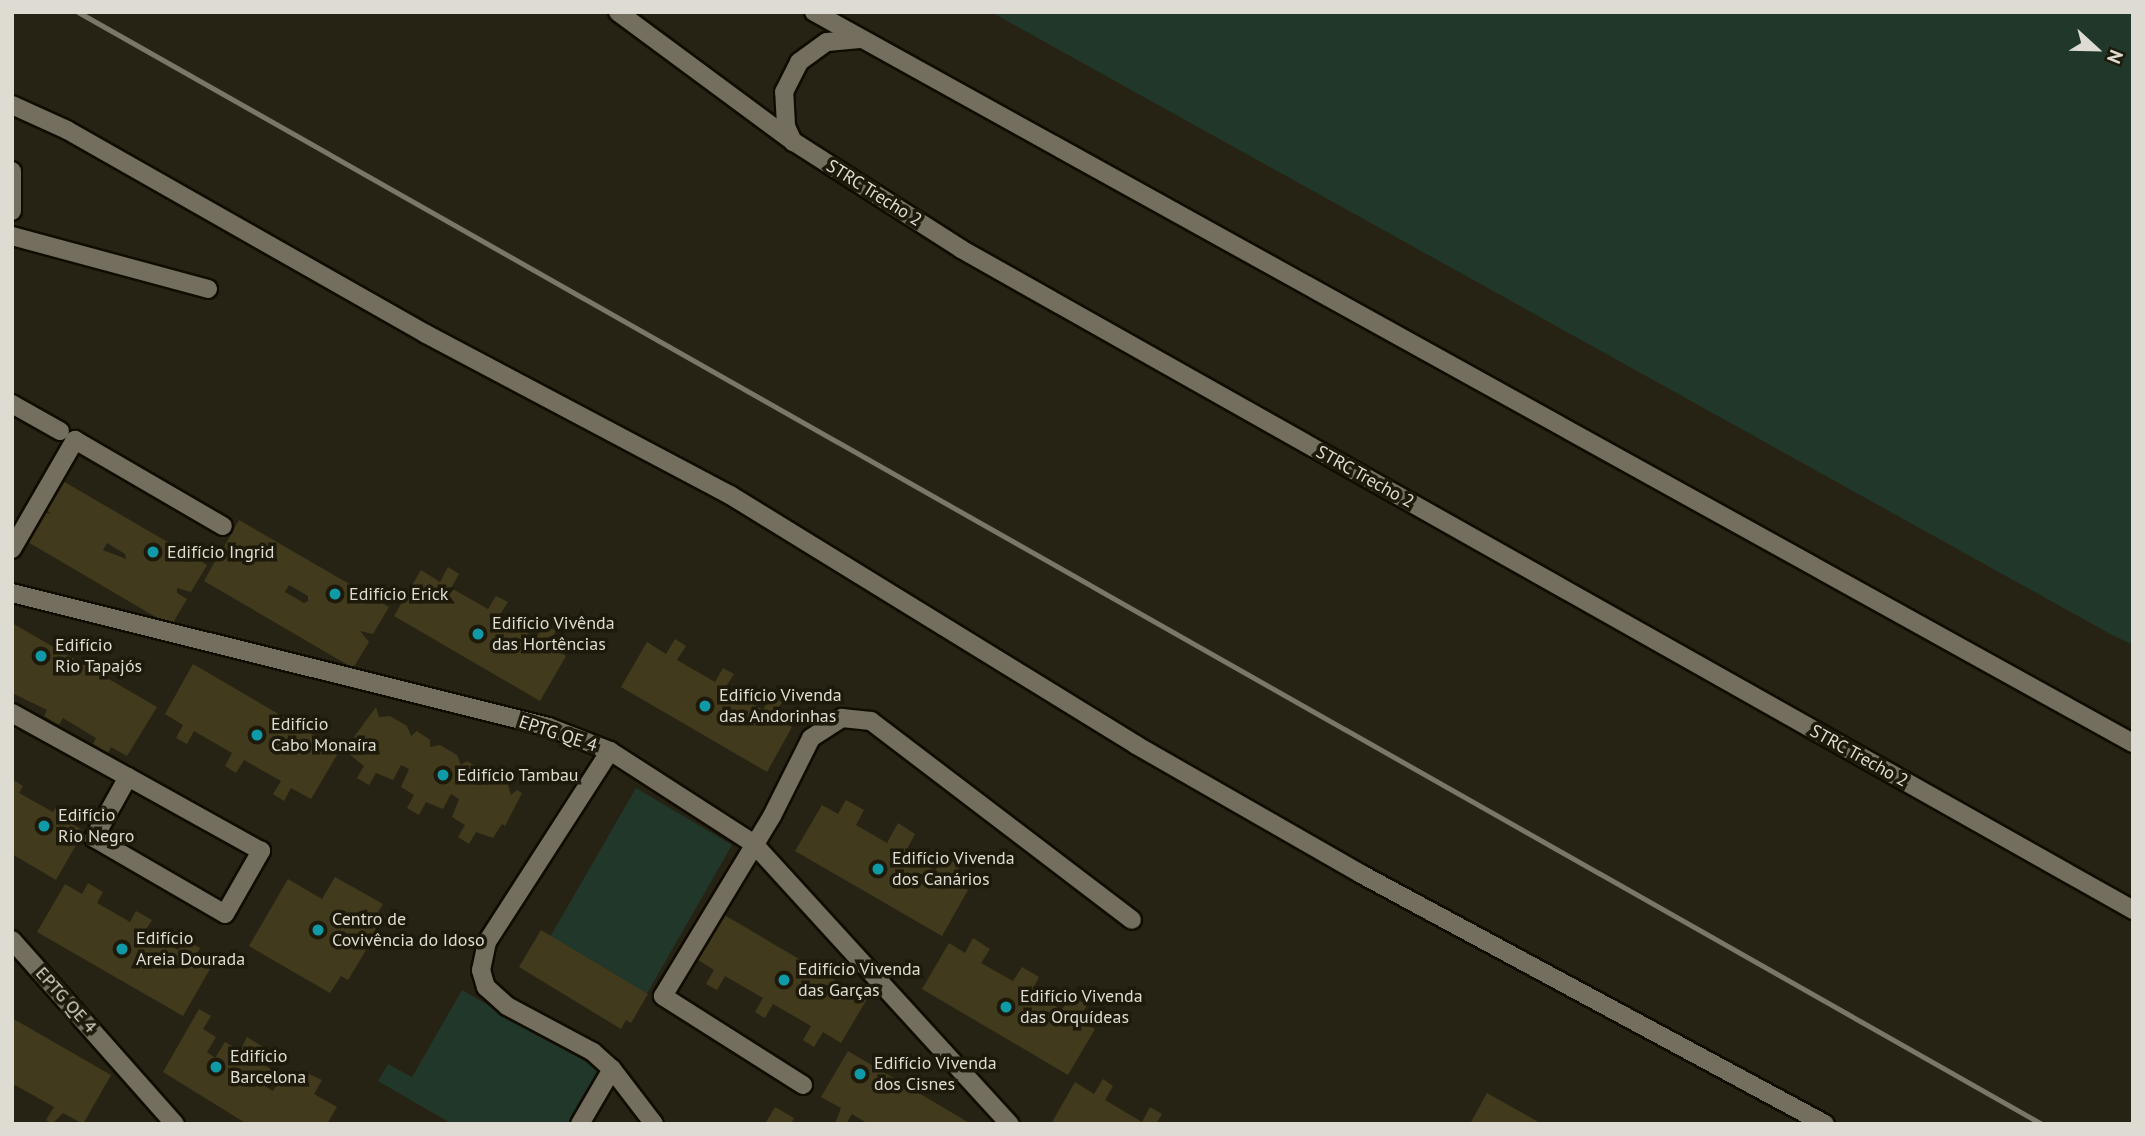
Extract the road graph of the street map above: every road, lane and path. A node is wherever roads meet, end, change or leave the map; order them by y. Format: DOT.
graph roads {
  1 [pos="618,12"];
  2 [pos="814,12"];
  3 [pos="860,39"];
  4 [pos="12,104"];
  5 [pos="794,142"];
  6 [pos="12,171"];
  7 [pos="12,211"];
  8 [pos="12,236"];
  9 [pos="208,289"];
  10 [pos="12,404"];
  11 [pos="60,431"];
  12 [pos="223,526"];
  13 [pos="12,549"];
  14 [pos="12,593"];
  15 [pos="12,713"];
  16 [pos="2133,743"];
  17 [pos="610,751"];
  18 [pos="128,777"];
  19 [pos="753,843"];
  20 [pos="2133,910"];
  21 [pos="1132,920"];
  22 [pos="12,940"];
  23 [pos="612,1069"];
  24 [pos="803,1085"];
  25 [pos="175,1124"];
  26 [pos="580,1124"];
  27 [pos="654,1124"];
  28 [pos="1010,1124"];
  29 [pos="1825,1124"];
  1 -- 5 [label="street, STRC Trecho 2"];
  2 -- 3 [label="street"];
  3 -- 5 [label="street"];
  3 -- 16 [label="street"];
  4 -- 29 [label="street"];
  5 -- 20 [label="street, STRC Trecho 2"];
  6 -- 7 [label="street"];
  8 -- 9 [label="street"];
  10 -- 11 [label="street"];
  12 -- 13 [label="street"];
  14 -- 17 [label="street, EPTG QE 4"];
  15 -- 18 [label="street"];
  17 -- 19 [label="street, EPTG QE 4"];
  17 -- 23 [label="street"];
  18 -- 18 [label="street"];
  19 -- 21 [label="street"];
  19 -- 24 [label="street"];
  19 -- 28 [label="street, EPTG QE 4"];
  22 -- 25 [label="street, EPTG QE 4"];
  23 -- 26 [label="street"];
  23 -- 27 [label="street"];
}
